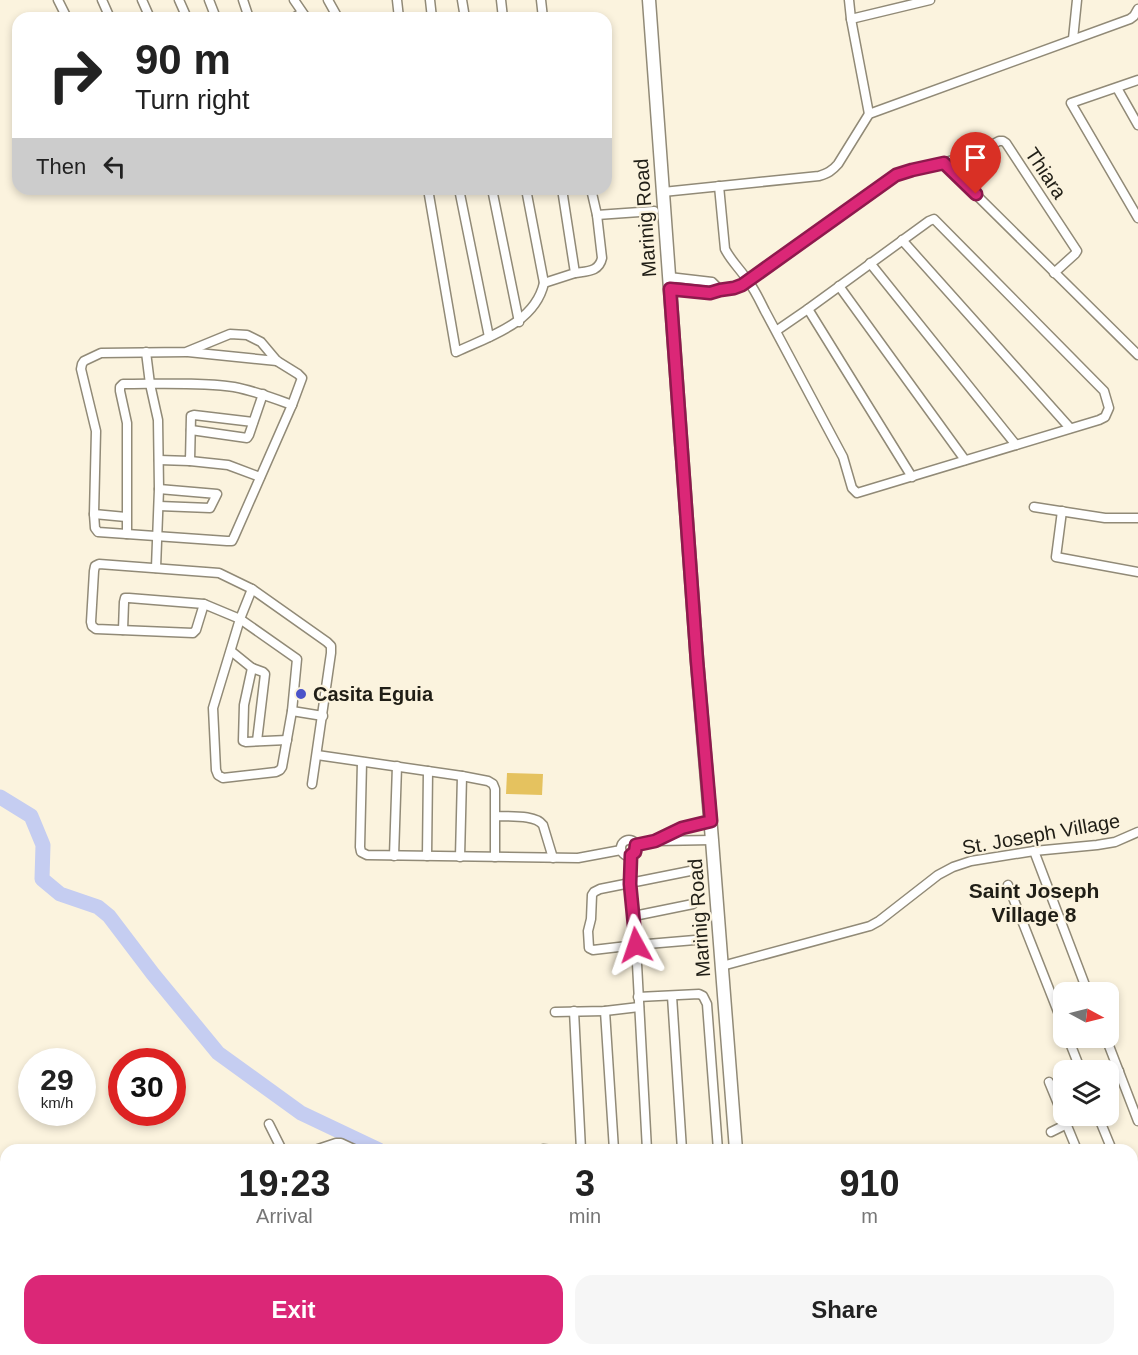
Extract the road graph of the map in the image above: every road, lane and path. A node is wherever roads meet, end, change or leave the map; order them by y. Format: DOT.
graph roads {
  1 [pos="649,0"];
  2 [pos="849,0"];
  3 [pos="930,0"];
  4 [pos="1077,0"];
  5 [pos="1138,9"];
  6 [pos="851,19"];
  7 [pos="1073,39"];
  8 [pos="1138,80"];
  9 [pos="1117,88"];
  10 [pos="869,114"];
  11 [pos="1138,125"];
  12 [pos="944,163"];
  13 [pos="719,186"];
  14 [pos="663,192"];
  15 [pos="429,195"];
  16 [pos="460,195"];
  17 [pos="493,195"];
  18 [pos="527,195"];
  19 [pos="563,195"];
  20 [pos="592,195"];
  21 [pos="654,211"];
  22 [pos="597,215"];
  23 [pos="1138,218"];
  24 [pos="902,240"];
  25 [pos="870,263"];
  26 [pos="575,273"];
  27 [pos="1054,273"];
  28 [pos="748,281"];
  29 [pos="544,283"];
  30 [pos="670,283"];
  31 [pos="839,286"];
  32 [pos="808,309"];
  33 [pos="519,322"];
  34 [pos="776,331"];
  35 [pos="489,337"];
  36 [pos="146,352"];
  37 [pos="186,352"];
  38 [pos="1138,355"];
  39 [pos="277,361"];
  40 [pos="150,384"];
  41 [pos="263,394"];
  42 [pos="292,405"];
  43 [pos="253,422"];
  44 [pos="1070,428"];
  45 [pos="191,430"];
  46 [pos="1016,445"];
  47 [pos="159,460"];
  48 [pos="965,460"];
  49 [pos="190,461"];
  50 [pos="260,477"];
  51 [pos="912,477"];
  52 [pos="159,489"];
  53 [pos="159,506"];
  54 [pos="1034,507"];
  55 [pos="1062,511"];
  56 [pos="94,514"];
  57 [pos="126,516"];
  58 [pos="1138,518"];
  59 [pos="127,534"];
  60 [pos="157,535"];
  61 [pos="156,568"];
  62 [pos="1138,572"];
  63 [pos="252,589"];
  64 [pos="204,604"];
  65 [pos="240,618"];
  66 [pos="123,630"];
  67 [pos="231,651"];
  68 [pos="252,668"];
  69 [pos="292,711"];
  70 [pos="322,716"];
  71 [pos="287,740"];
  72 [pos="257,741"];
  73 [pos="317,755"];
  74 [pos="362,762"];
  75 [pos="397,766"];
  76 [pos="428,771"];
  77 [pos="462,776"];
  78 [pos="312,784"];
  79 [pos="495,816"];
  80 [pos="711,821"];
  81 [pos="1138,832"];
  82 [pos="712,840"];
  83 [pos="655,841"];
  84 [pos="636,845"];
  85 [pos="621,850"];
  86 [pos="1034,851"];
  87 [pos="631,855"];
  88 [pos="394,856"];
  89 [pos="428,856"];
  90 [pos="460,857"];
  91 [pos="495,857"];
  92 [pos="553,858"];
  93 [pos="690,871"];
  94 [pos="630,884"];
  95 [pos="1008,885"];
  96 [pos="693,904"];
  97 [pos="634,916"];
  98 [pos="695,940"];
  99 [pos="636,945"];
  100 [pos="722,966"];
  101 [pos="1084,982"];
  102 [pos="672,996"];
  103 [pos="638,997"];
  104 [pos="1053,999"];
  105 [pos="639,1007"];
  106 [pos="574,1011"];
  107 [pos="605,1011"];
  108 [pos="555,1012"];
  109 [pos="1119,1071"];
  110 [pos="1049,1082"];
  111 [pos="1053,1087"];
  112 [pos="1138,1121"];
  113 [pos="269,1124"];
  114 [pos="1063,1126"];
  115 [pos="1068,1126"];
  116 [pos="1102,1126"];
  117 [pos="1051,1132"];
  118 [pos="279,1144"];
  119 [pos="581,1144"];
  120 [pos="614,1144"];
  121 [pos="647,1144"];
  122 [pos="682,1144"];
  123 [pos="718,1144"];
  124 [pos="736,1144"];
  125 [pos="1075,1144"];
  126 [pos="1110,1144"];
  1 -- 14 [label="street, Marinig Road"];
  2 -- 6 [label="street"];
  3 -- 6 [label="street"];
  4 -- 7 [label="street"];
  5 -- 7 [label="street"];
  6 -- 10 [label="street"];
  7 -- 10 [label="street"];
  8 -- 9 [label="street"];
  9 -- 11 [label="street"];
  9 -- 23 [label="street"];
  10 -- 13 [label="street"];
  12 -- 27 [label="street"];
  12 -- 27 [label="street, Thiara"];
  12 -- 28 [label="street"];
  13 -- 14 [label="street"];
  13 -- 28 [label="street"];
  14 -- 30 [label="street, Marinig Road"];
  15 -- 35 [label="street"];
  16 -- 35 [label="street"];
  17 -- 33 [label="street"];
  18 -- 29 [label="street"];
  19 -- 26 [label="street"];
  20 -- 22 [label="street"];
  21 -- 22 [label="street"];
  22 -- 26 [label="street"];
  24 -- 25 [label="street"];
  24 -- 44 [label="street"];
  24 -- 44 [label="street"];
  25 -- 31 [label="street"];
  25 -- 46 [label="street"];
  26 -- 29 [label="street"];
  27 -- 38 [label="street"];
  28 -- 30 [label="street"];
  28 -- 34 [label="street"];
  29 -- 33 [label="street"];
  30 -- 80 [label="street, Marinig Road"];
  31 -- 32 [label="street"];
  31 -- 48 [label="street"];
  32 -- 34 [label="street"];
  32 -- 51 [label="street"];
  33 -- 35 [label="street"];
  34 -- 51 [label="street"];
  36 -- 37 [label="street"];
  36 -- 40 [label="street"];
  36 -- 56 [label="street"];
  37 -- 39 [label="street"];
  37 -- 39 [label="street"];
  39 -- 42 [label="street"];
  40 -- 41 [label="street"];
  40 -- 47 [label="street"];
  40 -- 57 [label="street"];
  41 -- 42 [label="street"];
  41 -- 43 [label="street"];
  42 -- 50 [label="street"];
  43 -- 45 [label="street"];
  43 -- 45 [label="street"];
  44 -- 46 [label="street"];
  45 -- 49 [label="street"];
  46 -- 48 [label="street"];
  47 -- 49 [label="street"];
  47 -- 52 [label="street"];
  48 -- 51 [label="street"];
  49 -- 50 [label="street"];
  50 -- 60 [label="street"];
  52 -- 53 [label="street"];
  52 -- 53 [label="street"];
  53 -- 60 [label="street"];
  54 -- 55 [label="street"];
  55 -- 58 [label="street"];
  55 -- 62 [label="street"];
  56 -- 57 [label="street"];
  56 -- 59 [label="street"];
  57 -- 59 [label="street"];
  59 -- 60 [label="street"];
  60 -- 61 [label="street"];
  61 -- 63 [label="street"];
  61 -- 66 [label="street"];
  63 -- 65 [label="street"];
  63 -- 70 [label="street"];
  64 -- 65 [label="street"];
  64 -- 66 [label="street"];
  64 -- 66 [label="street"];
  65 -- 67 [label="street"];
  65 -- 69 [label="street"];
  67 -- 68 [label="street"];
  67 -- 71 [label="street"];
  68 -- 72 [label="street"];
  68 -- 72 [label="street"];
  69 -- 70 [label="street"];
  69 -- 71 [label="street"];
  70 -- 73 [label="street"];
  71 -- 72 [label="street"];
  73 -- 74 [label="street"];
  73 -- 78 [label="street"];
  74 -- 75 [label="street"];
  74 -- 88 [label="street"];
  75 -- 76 [label="street"];
  75 -- 88 [label="street"];
  76 -- 77 [label="street"];
  76 -- 89 [label="street"];
  77 -- 79 [label="street"];
  77 -- 90 [label="street"];
  79 -- 91 [label="street"];
  79 -- 92 [label="street"];
  80 -- 82 [label="street, Marinig Road"];
  80 -- 83 [label="street"];
  81 -- 86 [label="street, St. Joseph Village"];
  82 -- 83 [label="street"];
  82 -- 100 [label="street, Marinig Road"];
  83 -- 84 [label="street"];
  84 -- 85 [label="street"];
  84 -- 87 [label="street"];
  85 -- 87 [label="street"];
  85 -- 92 [label="street"];
  86 -- 100 [label="street, St. Joseph Village"];
  86 -- 101 [label="street"];
  87 -- 94 [label="street"];
  88 -- 89 [label="street"];
  89 -- 90 [label="street"];
  90 -- 91 [label="street"];
  91 -- 92 [label="street"];
  93 -- 94 [label="street"];
  94 -- 97 [label="street"];
  94 -- 99 [label="street"];
  95 -- 104 [label="street"];
  96 -- 97 [label="street"];
  97 -- 99 [label="street"];
  98 -- 99 [label="street"];
  99 -- 103 [label="street"];
  100 -- 124 [label="street, Marinig Road"];
  102 -- 103 [label="street"];
  102 -- 122 [label="street"];
  102 -- 123 [label="street"];
  103 -- 105 [label="street"];
  105 -- 107 [label="street"];
  105 -- 121 [label="street"];
  106 -- 107 [label="street"];
  106 -- 108 [label="street"];
  106 -- 119 [label="street"];
  107 -- 120 [label="street"];
  109 -- 112 [label="street"];
  110 -- 111 [label="street"];
  113 -- 118 [label="street"];
  114 -- 117 [label="street"];
  115 -- 125 [label="street"];
  116 -- 126 [label="street"];
}
